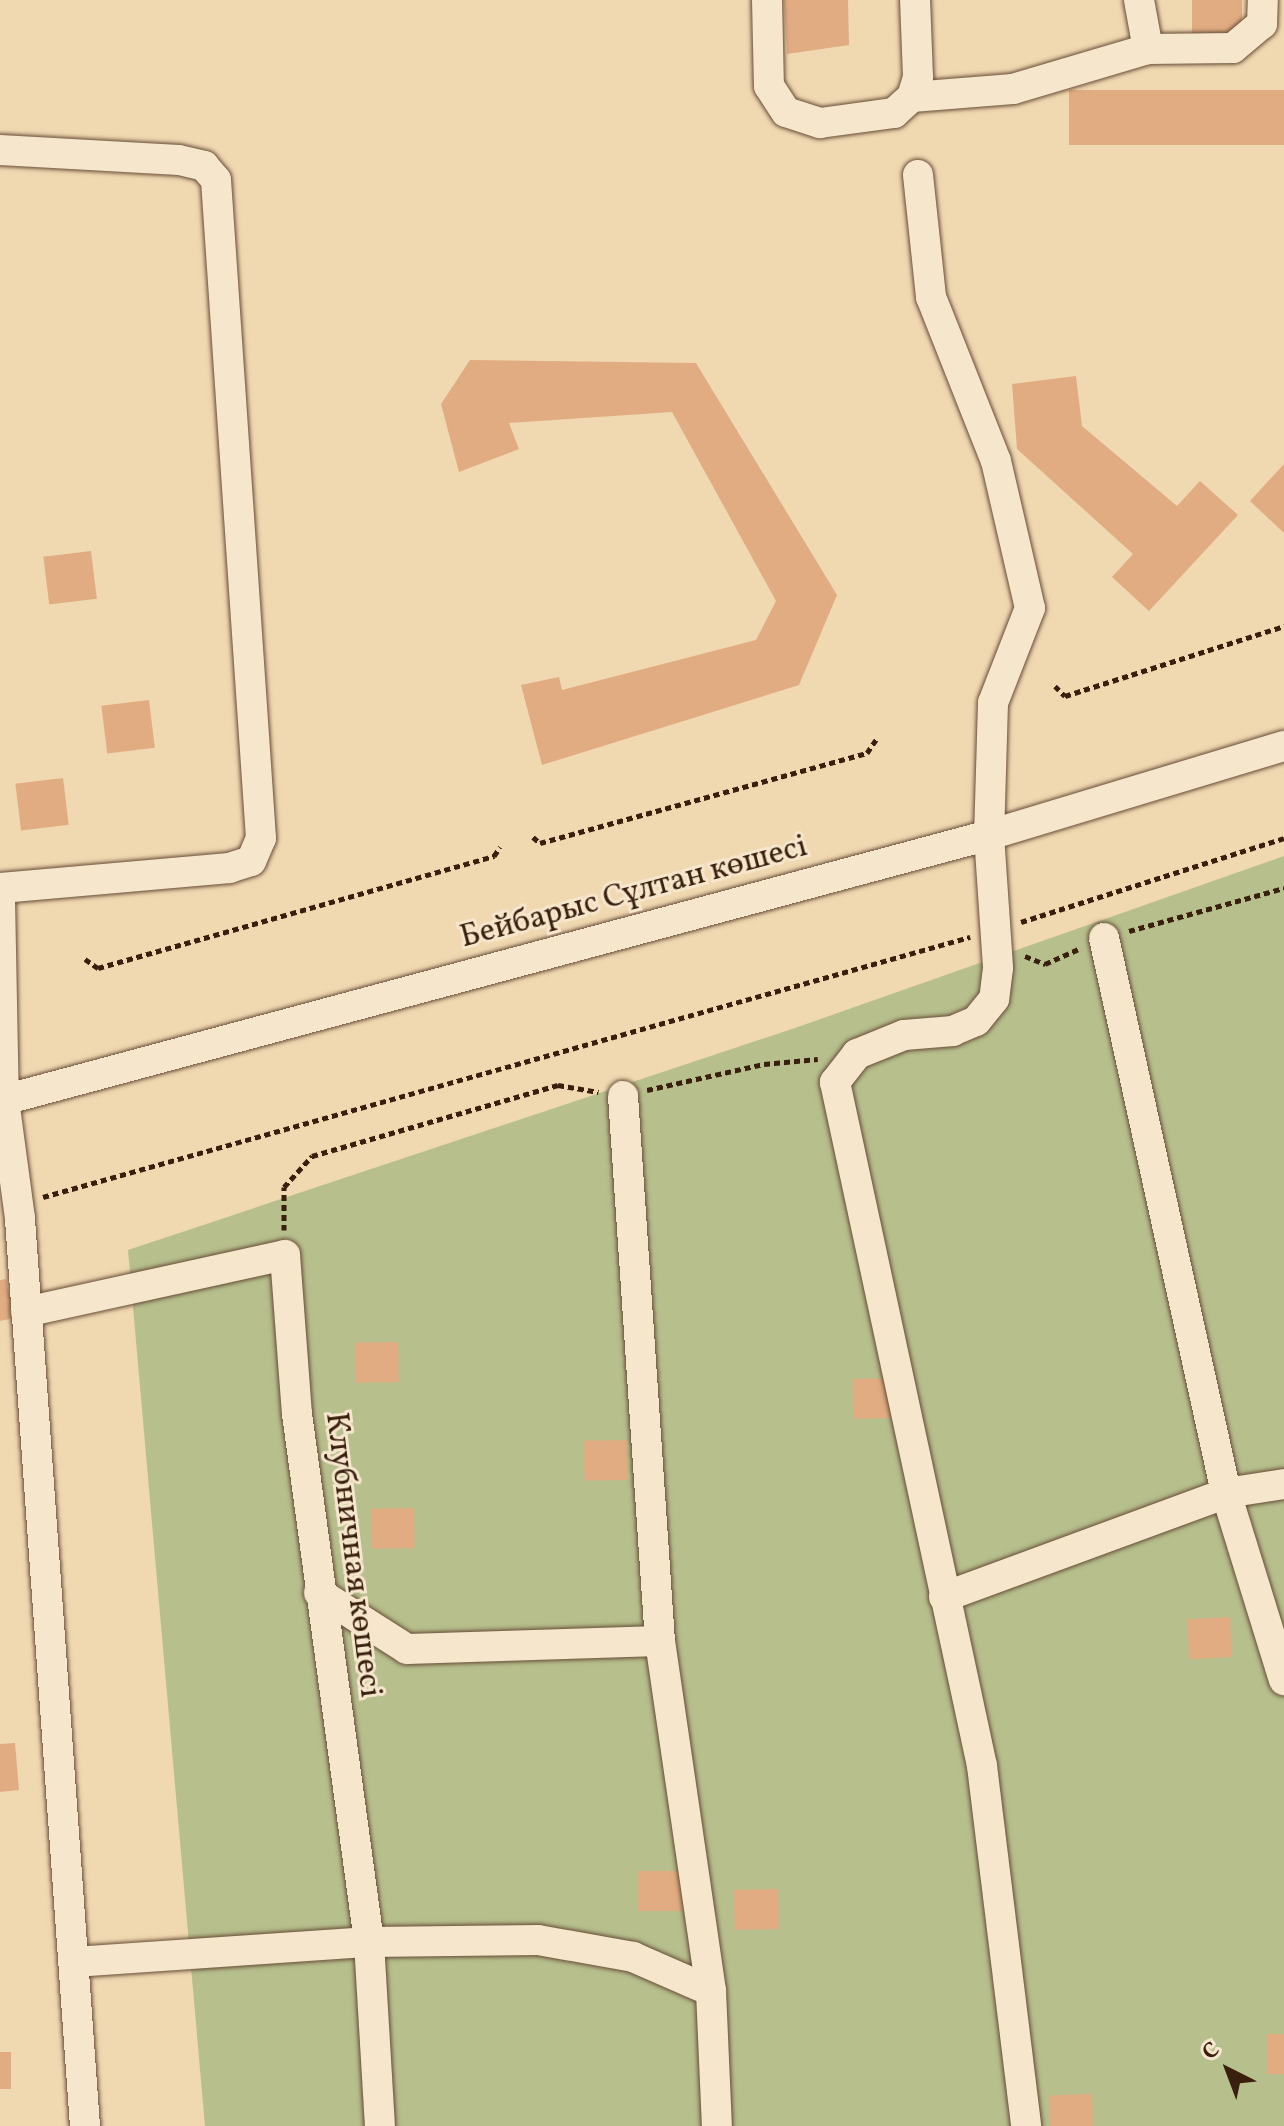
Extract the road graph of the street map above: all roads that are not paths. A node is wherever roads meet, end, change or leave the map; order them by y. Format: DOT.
graph roads {
  1 [pos="767,0"];
  2 [pos="915,0"];
  3 [pos="1139,0"];
  4 [pos="1263,0"];
  5 [pos="1148,49"];
  6 [pos="912,97"];
  7 [pos="0,150"];
  8 [pos="918,175"];
  9 [pos="1284,746"];
  10 [pos="989,835"];
  11 [pos="0,888"];
  12 [pos="0,899"];
  13 [pos="1104,938"];
  14 [pos="623,1096"];
  15 [pos="2,1100"];
  16 [pos="11,1264"];
  17 [pos="26,1312"];
  18 [pos="1284,1484"];
  19 [pos="1226,1493"];
  20 [pos="319,1593"];
  21 [pos="944,1597"];
  22 [pos="660,1641"];
  23 [pos="1284,1680"];
  24 [pos="369,1942"];
  25 [pos="74,1962"];
  26 [pos="711,1991"];
  27 [pos="85,2126"];
  28 [pos="380,2126"];
  29 [pos="717,2126"];
  30 [pos="1026,2126"];
  1 -- 6 [label="street"];
  2 -- 6 [label="street"];
  3 -- 5 [label="street"];
  4 -- 5 [label="street"];
  5 -- 6 [label="street"];
  7 -- 11 [label="street"];
  8 -- 10 [label="street"];
  9 -- 10 [label="street, Бейбарыс Сұлтан көшесі"];
  10 -- 15 [label="street, Бейбарыс Сұлтан көшесі"];
  10 -- 21 [label="street"];
  12 -- 15 [label="street"];
  13 -- 19 [label="street"];
  14 -- 22 [label="street"];
  15 -- 16 [label="street"];
  16 -- 17 [label="street"];
  17 -- 20 [label="street, Клубничная көшесі"];
  17 -- 25 [label="street"];
  18 -- 19 [label="street"];
  19 -- 21 [label="street"];
  19 -- 23 [label="street"];
  20 -- 22 [label="street"];
  20 -- 24 [label="street, Клубничная көшесі"];
  21 -- 30 [label="street"];
  22 -- 26 [label="street"];
  24 -- 25 [label="street"];
  24 -- 26 [label="street"];
  24 -- 28 [label="street, Клубничная көшесі"];
  25 -- 27 [label="street"];
  26 -- 29 [label="street"];
}
